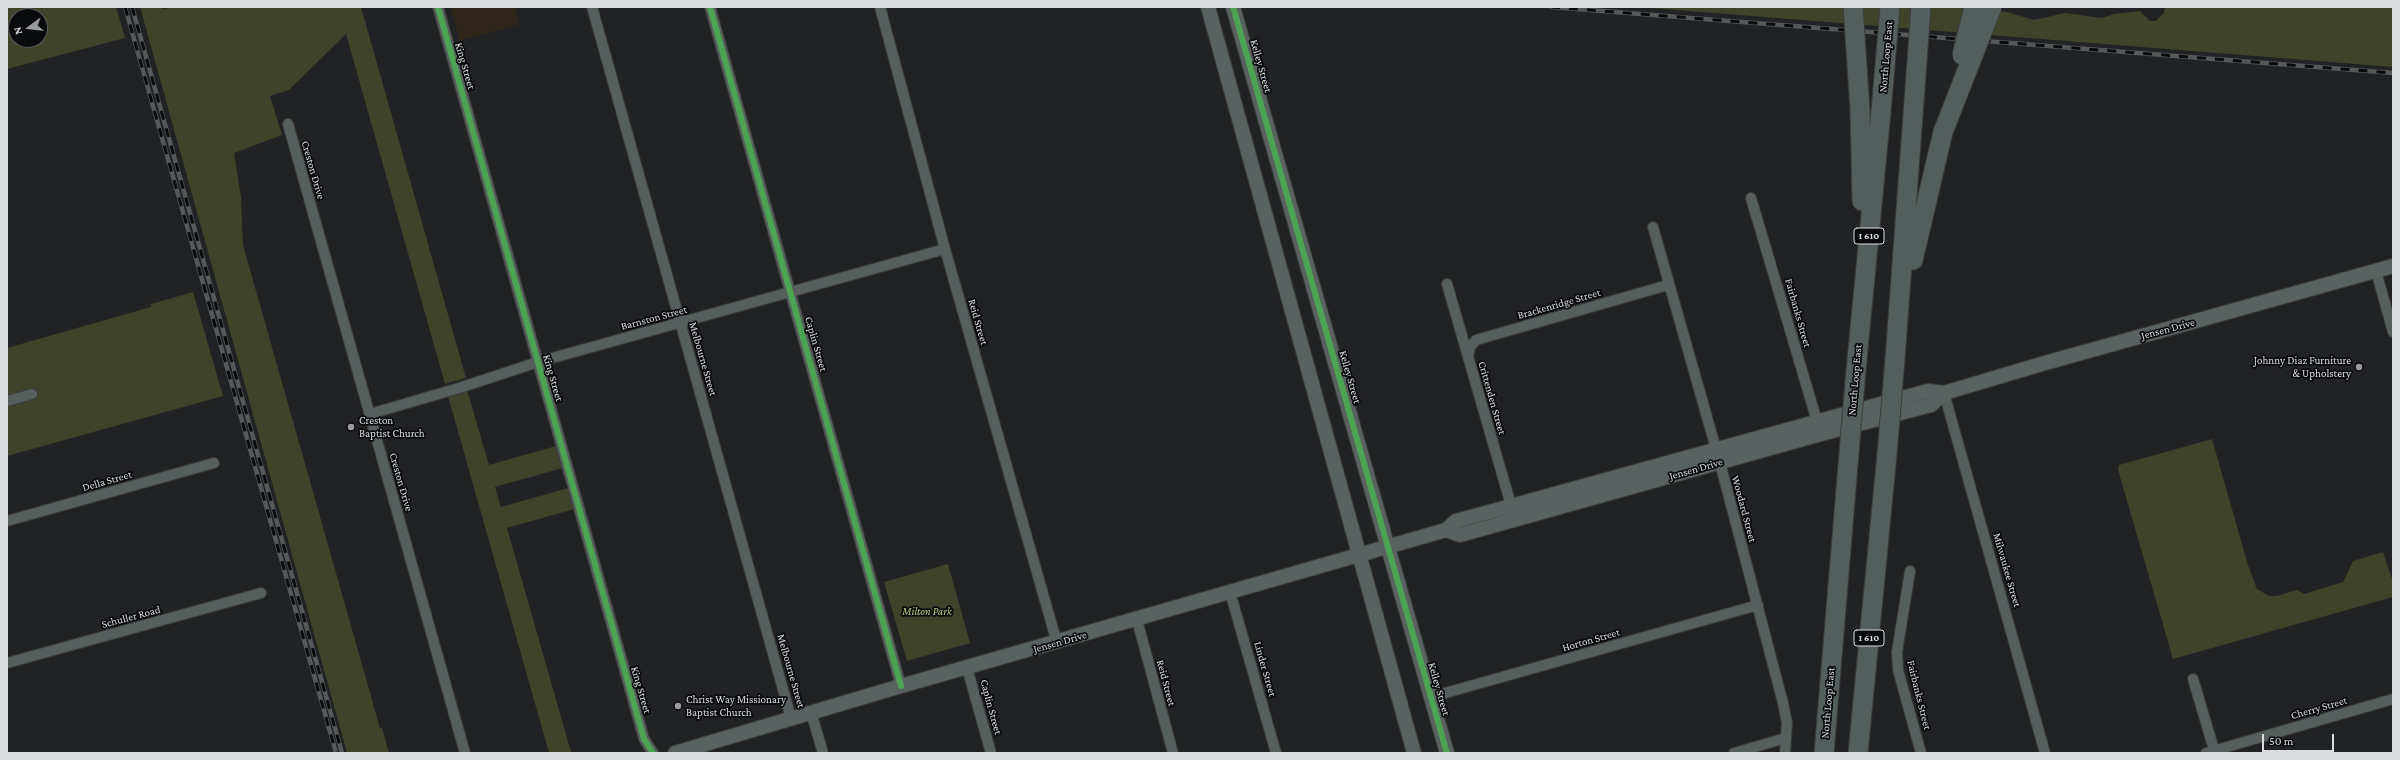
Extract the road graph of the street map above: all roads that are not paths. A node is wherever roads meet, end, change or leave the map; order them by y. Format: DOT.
graph roads {
  1 [pos="438,7"];
  2 [pos="592,7"];
  3 [pos="710,7"];
  4 [pos="880,7"];
  5 [pos="1208,7"];
  6 [pos="1233,7"];
  7 [pos="1853,7"];
  8 [pos="1890,7"];
  9 [pos="1921,7"];
  10 [pos="1974,7"];
  11 [pos="1992,7"];
  12 [pos="288,124"];
  13 [pos="1943,132"];
  14 [pos="1752,198"];
  15 [pos="1653,227"];
  16 [pos="945,249"];
  17 [pos="2393,266"];
  18 [pos="2376,271"];
  19 [pos="1447,284"];
  20 [pos="1668,285"];
  21 [pos="791,292"];
  22 [pos="681,323"];
  23 [pos="2393,332"];
  24 [pos="1898,334"];
  25 [pos="1468,358"];
  26 [pos="538,362"];
  27 [pos="1857,365"];
  28 [pos="1944,393"];
  29 [pos="32,394"];
  30 [pos="7,401"];
  31 [pos="370,414"];
  32 [pos="1819,427"];
  33 [pos="1716,449"];
  34 [pos="214,463"];
  35 [pos="1720,463"];
  36 [pos="1511,506"];
  37 [pos="1515,520"];
  38 [pos="7,522"];
  39 [pos="1446,530"];
  40 [pos="1388,547"];
  41 [pos="1358,555"];
  42 [pos="1910,571"];
  43 [pos="1230,592"];
  44 [pos="261,593"];
  45 [pos="1758,605"];
  46 [pos="1137,620"];
  47 [pos="1057,643"];
  48 [pos="7,663"];
  49 [pos="967,668"];
  50 [pos="2193,679"];
  51 [pos="901,686"];
  52 [pos="1431,697"];
  53 [pos="2393,698"];
  54 [pos="812,712"];
  55 [pos="791,718"];
  56 [pos="1786,738"];
  57 [pos="2212,752"];
  58 [pos="465,753"];
  59 [pos="653,753"];
  60 [pos="675,753"];
  61 [pos="823,753"];
  62 [pos="991,753"];
  63 [pos="1173,753"];
  64 [pos="1276,753"];
  65 [pos="1414,753"];
  66 [pos="1447,753"];
  67 [pos="1734,753"];
  68 [pos="1785,753"];
  69 [pos="1824,753"];
  70 [pos="1858,753"];
  71 [pos="1921,753"];
  72 [pos="2045,753"];
  1 -- 26 [label="street, King Street"];
  2 -- 22 [label="street, Melbourne Street"];
  3 -- 21 [label="street, Caplin Street"];
  4 -- 16 [label="street, Reid Street"];
  5 -- 41 [label="main road"];
  6 -- 40 [label="main road, Kelley Street"];
  7 -- 27 [label="highway, bridge"];
  8 -- 27 [label="highway, North Loop East / I 610, bridge"];
  9 -- 24 [label="highway, I 610, bridge"];
  10 -- 13 [label="highway, bridge"];
  11 -- 13 [label="highway, bridge"];
  12 -- 31 [label="street, Creston Drive"];
  13 -- 24 [label="highway"];
  14 -- 32 [label="street, Fairbanks Street"];
  15 -- 20 [label="street, Woodard Street"];
  16 -- 21 [label="street, Barnston Street"];
  16 -- 47 [label="street, Reid Street"];
  17 -- 18 [label="main road, Jensen Drive"];
  18 -- 23 [label="street"];
  18 -- 28 [label="main road, Jensen Drive"];
  19 -- 25 [label="street, Crittenden Street"];
  20 -- 25 [label="street, Brackenridge Street"];
  20 -- 33 [label="street, Woodard Street"];
  21 -- 22 [label="street, Barnston Street"];
  21 -- 51 [label="street, Caplin Street"];
  22 -- 26 [label="street, Barnston Street"];
  22 -- 55 [label="street, Melbourne Street"];
  24 -- 70 [label="highway, I 610, bridge"];
  25 -- 36 [label="street, Crittenden Street"];
  26 -- 31 [label="street, Barnston Street"];
  26 -- 59 [label="street, King Street"];
  27 -- 69 [label="highway, North Loop East / I 610, bridge"];
  28 -- 32 [label="main road, Jensen Drive"];
  28 -- 72 [label="street, Milwaukee Street"];
  29 -- 30 [label="street"];
  31 -- 58 [label="street, Creston Drive"];
  32 -- 33 [label="main road, Jensen Drive"];
  32 -- 35 [label="main road, Jensen Drive"];
  33 -- 35 [label="street, Woodard Street"];
  33 -- 36 [label="main road, Jensen Drive"];
  34 -- 38 [label="street, Della Street"];
  35 -- 37 [label="main road, Jensen Drive"];
  35 -- 45 [label="street, Woodard Street"];
  36 -- 37 [label="street, Crittenden Street"];
  36 -- 39 [label="main road, Jensen Drive"];
  37 -- 39 [label="main road, Jensen Drive"];
  39 -- 40 [label="main road, Jensen Drive"];
  40 -- 41 [label="main road, Jensen Drive"];
  40 -- 52 [label="main road, Kelley Street"];
  41 -- 43 [label="main road, Jensen Drive"];
  41 -- 65 [label="main road"];
  42 -- 71 [label="street, Fairbanks Street"];
  43 -- 46 [label="main road, Jensen Drive"];
  43 -- 64 [label="street, Linder Street"];
  44 -- 48 [label="street, Schuller Road"];
  45 -- 52 [label="street, Horton Street"];
  45 -- 56 [label="street, Woodard Street"];
  46 -- 47 [label="main road, Jensen Drive"];
  46 -- 63 [label="street, Reid Street"];
  47 -- 49 [label="main road, Jensen Drive"];
  49 -- 51 [label="main road, Jensen Drive"];
  49 -- 62 [label="street, Caplin Street"];
  50 -- 57 [label="street"];
  51 -- 54 [label="main road, Jensen Drive"];
  52 -- 66 [label="main road, Kelley Street"];
  53 -- 57 [label="street, Cherry Street"];
  54 -- 55 [label="main road, Jensen Drive"];
  54 -- 61 [label="street, Melbourne Street"];
  55 -- 60 [label="main road, Jensen Drive"];
  56 -- 67 [label="street"];
  56 -- 68 [label="street, Woodard Street"];
}
